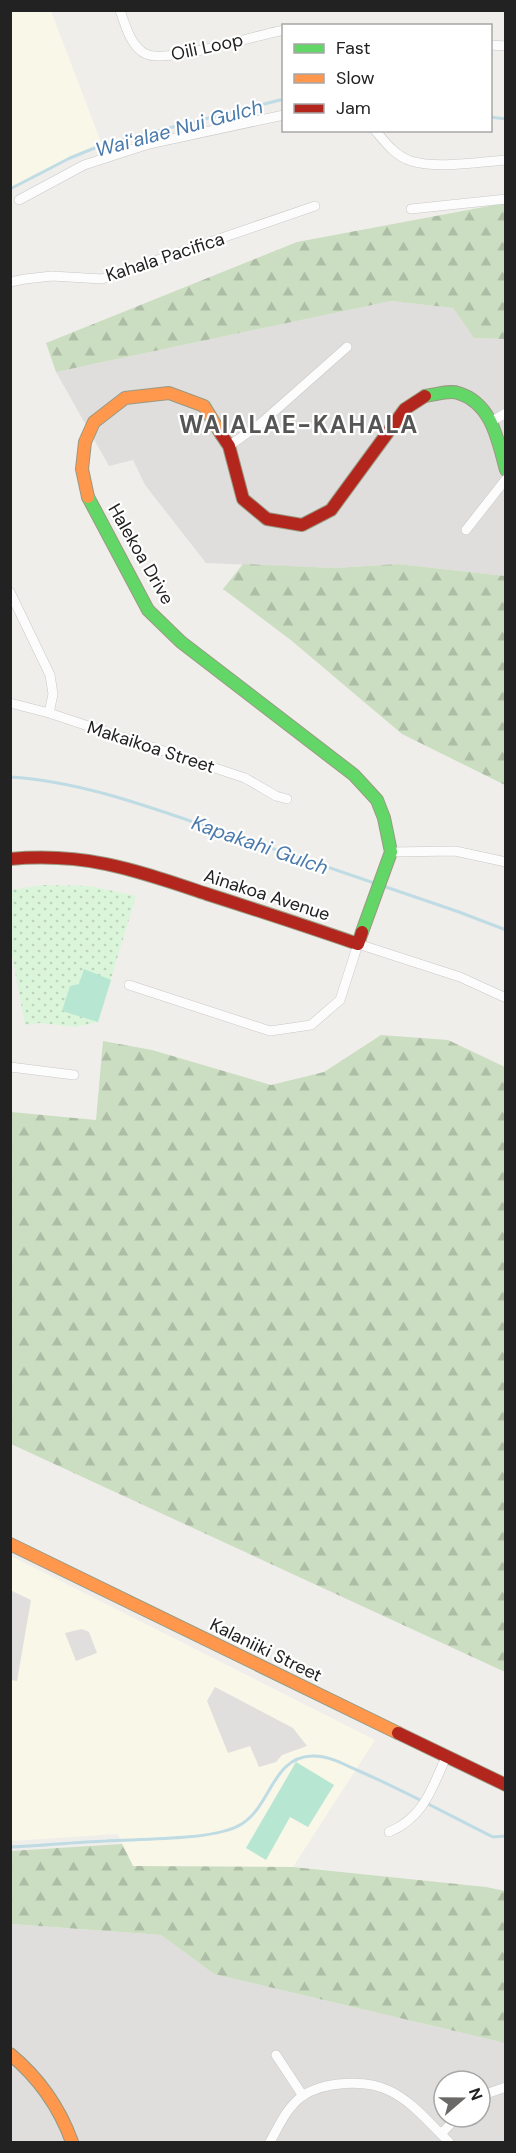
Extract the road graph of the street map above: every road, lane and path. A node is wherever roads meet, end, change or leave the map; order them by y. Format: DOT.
graph roads {
  1 [pos="120,10"];
  2 [pos="282,30"];
  3 [pos="282,115"];
  4 [pos="377,132"];
  5 [pos="506,160"];
  6 [pos="506,199"];
  7 [pos="19,200"];
  8 [pos="315,206"];
  9 [pos="411,209"];
  10 [pos="10,282"];
  11 [pos="347,347"];
  12 [pos="506,413"];
  13 [pos="492,421"];
  14 [pos="229,446"];
  15 [pos="506,470"];
  16 [pos="506,479"];
  17 [pos="466,530"];
  18 [pos="10,592"];
  19 [pos="10,703"];
  20 [pos="49,713"];
  21 [pos="286,799"];
  22 [pos="391,852"];
  23 [pos="10,859"];
  24 [pos="506,862"];
  25 [pos="358,944"];
  26 [pos="129,985"];
  27 [pos="506,998"];
  28 [pos="10,1067"];
  29 [pos="74,1075"];
  30 [pos="10,1544"];
  31 [pos="446,1757"];
  32 [pos="506,1785"];
  33 [pos="389,1832"];
  34 [pos="10,2054"];
  35 [pos="276,2055"];
  36 [pos="303,2096"];
  37 [pos="446,2129"];
  38 [pos="441,2134"];
  39 [pos="72,2142"];
  40 [pos="270,2142"];
  41 [pos="449,2142"];
  1 -- 2 [label="street, Oili Loop"];
  3 -- 7 [label="street"];
  4 -- 5 [label="street"];
  6 -- 9 [label="street"];
  8 -- 10 [label="street, Kahala Pacifica"];
  11 -- 14 [label="street"];
  12 -- 13 [label="street"];
  13 -- 14 [label="street, Halekoa Drive"];
  13 -- 15 [label="street"];
  14 -- 22 [label="street, Halekoa Drive"];
  16 -- 17 [label="street"];
  18 -- 20 [label="street"];
  19 -- 20 [label="street, Makaikoa Street"];
  20 -- 21 [label="street, Makaikoa Street"];
  22 -- 24 [label="street"];
  22 -- 25 [label="street"];
  23 -- 25 [label="street, Ainakoa Avenue"];
  25 -- 26 [label="street"];
  25 -- 27 [label="street, Ainakoa Avenue"];
  28 -- 29 [label="street"];
  30 -- 31 [label="street, Kalaniiki Street"];
  31 -- 32 [label="street, Kalaniiki Street"];
  31 -- 33 [label="street"];
  34 -- 39 [label="street"];
  35 -- 36 [label="street"];
  36 -- 38 [label="street"];
  36 -- 40 [label="street"];
  37 -- 38 [label="street"];
  38 -- 41 [label="street"];
}
